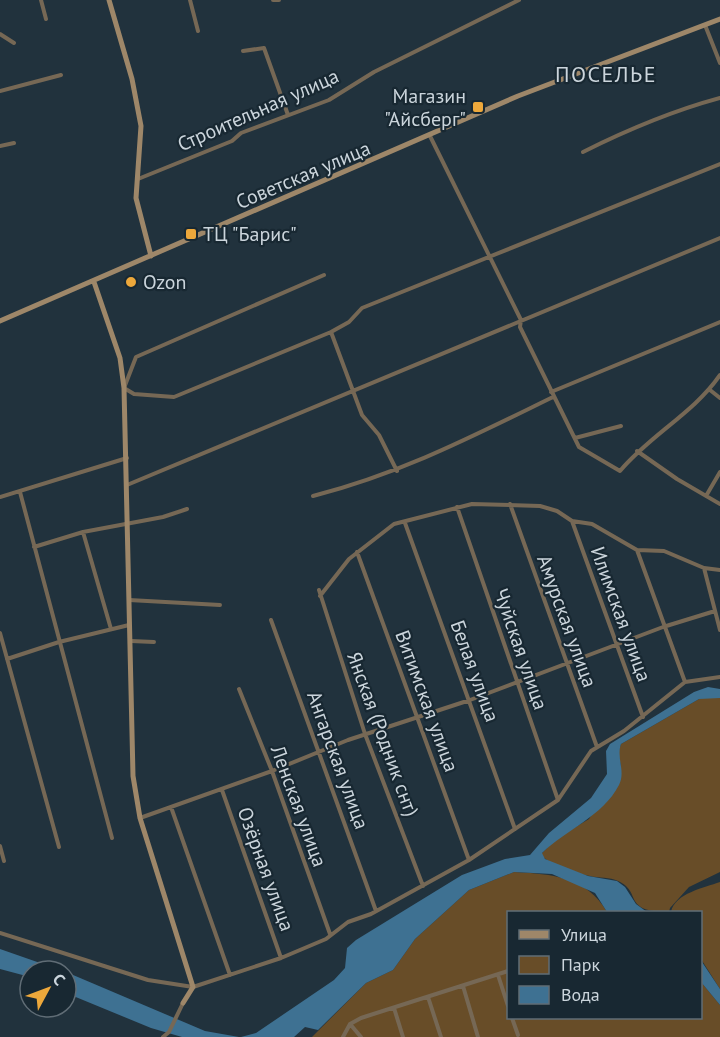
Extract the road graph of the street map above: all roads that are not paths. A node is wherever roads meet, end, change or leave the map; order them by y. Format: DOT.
graph roads {
  1 [pos="41,0"];
  2 [pos="109,0"];
  3 [pos="190,0"];
  4 [pos="273,0"];
  5 [pos="279,0"];
  6 [pos="519,0"];
  7 [pos="46,19"];
  8 [pos="720,19"];
  9 [pos="705,25"];
  10 [pos="198,31"];
  11 [pos="0,34"];
  12 [pos="14,43"];
  13 [pos="243,51"];
  14 [pos="720,63"];
  15 [pos="61,75"];
  16 [pos="0,91"];
  17 [pos="720,98"];
  18 [pos="288,115"];
  19 [pos="430,136"];
  20 [pos="14,143"];
  21 [pos="0,146"];
  22 [pos="582,153"];
  23 [pos="720,164"];
  24 [pos="137,179"];
  25 [pos="720,238"];
  26 [pos="151,256"];
  27 [pos="491,257"];
  28 [pos="324,275"];
  29 [pos="94,282"];
  30 [pos="521,320"];
  31 [pos="0,321"];
  32 [pos="720,322"];
  33 [pos="331,332"];
  34 [pos="720,375"];
  35 [pos="124,388"];
  36 [pos="352,390"];
  37 [pos="710,390"];
  38 [pos="550,392"];
  39 [pos="553,397"];
  40 [pos="720,398"];
  41 [pos="621,426"];
  42 [pos="575,438"];
  43 [pos="637,451"];
  44 [pos="127,458"];
  45 [pos="397,471"];
  46 [pos="720,472"];
  47 [pos="127,485"];
  48 [pos="20,492"];
  49 [pos="313,496"];
  50 [pos="706,496"];
  51 [pos="0,497"];
  52 [pos="510,504"];
  53 [pos="720,504"];
  54 [pos="457,507"];
  55 [pos="187,509"];
  56 [pos="572,520"];
  57 [pos="405,523"];
  58 [pos="128,524"];
  59 [pos="83,532"];
  60 [pos="34,547"];
  61 [pos="637,550"];
  62 [pos="357,552"];
  63 [pos="704,568"];
  64 [pos="720,570"];
  65 [pos="319,590"];
  66 [pos="320,596"];
  67 [pos="129,600"];
  68 [pos="220,605"];
  69 [pos="715,611"];
  70 [pos="272,620"];
  71 [pos="130,625"];
  72 [pos="663,627"];
  73 [pos="111,629"];
  74 [pos="720,630"];
  75 [pos="0,633"];
  76 [pos="130,641"];
  77 [pos="59,642"];
  78 [pos="154,642"];
  79 [pos="616,645"];
  80 [pos="7,659"];
  81 [pos="567,663"];
  82 [pos="720,677"];
  83 [pos="516,681"];
  84 [pos="685,682"];
  85 [pos="238,689"];
  86 [pos="470,700"];
  87 [pos="643,717"];
  88 [pos="417,719"];
  89 [pos="365,734"];
  90 [pos="597,747"];
  91 [pos="320,752"];
  92 [pos="272,771"];
  93 [pos="222,790"];
  94 [pos="558,800"];
  95 [pos="171,807"];
  96 [pos="140,818"];
  97 [pos="515,830"];
  98 [pos="112,838"];
  99 [pos="0,846"];
  100 [pos="59,847"];
  101 [pos="469,860"];
  102 [pos="4,861"];
  103 [pos="423,887"];
  104 [pos="376,911"];
  105 [pos="0,933"];
  106 [pos="330,934"];
  107 [pos="281,958"];
  108 [pos="507,971"];
  109 [pos="230,975"];
  110 [pos="498,975"];
  111 [pos="463,986"];
  112 [pos="194,987"];
  113 [pos="428,997"];
  114 [pos="183,1003"];
  115 [pos="507,1003"];
  116 [pos="394,1008"];
  117 [pos="513,1019"];
  118 [pos="350,1024"];
  119 [pos="518,1035"];
  120 [pos="163,1037"];
  121 [pos="343,1037"];
  122 [pos="361,1037"];
  123 [pos="403,1037"];
  124 [pos="441,1037"];
  125 [pos="478,1037"];
  1 -- 7 [label="street"];
  2 -- 24 [label="main road"];
  3 -- 10 [label="street"];
  4 -- 5 [label="street"];
  6 -- 18 [label="street, Строительная улица"];
  8 -- 9 [label="main road, Советская улица"];
  9 -- 14 [label="street"];
  9 -- 19 [label="main road, Советская улица"];
  11 -- 12 [label="street"];
  13 -- 18 [label="street"];
  15 -- 16 [label="street"];
  17 -- 22 [label="street"];
  18 -- 24 [label="street, Строительная улица"];
  19 -- 26 [label="main road, Советская улица"];
  19 -- 27 [label="street"];
  20 -- 21 [label="street"];
  23 -- 27 [label="street"];
  24 -- 26 [label="main road"];
  25 -- 30 [label="street"];
  26 -- 29 [label="main road, Советская улица"];
  27 -- 30 [label="street"];
  27 -- 33 [label="street"];
  28 -- 35 [label="street"];
  29 -- 31 [label="main road, Советская улица"];
  29 -- 35 [label="main road"];
  30 -- 36 [label="street"];
  30 -- 38 [label="street"];
  32 -- 38 [label="street"];
  33 -- 35 [label="street"];
  33 -- 36 [label="street"];
  34 -- 37 [label="street"];
  35 -- 44 [label="main road"];
  36 -- 45 [label="street"];
  36 -- 47 [label="street"];
  37 -- 40 [label="street"];
  37 -- 43 [label="street"];
  38 -- 39 [label="street"];
  39 -- 42 [label="street"];
  39 -- 45 [label="street"];
  41 -- 42 [label="street"];
  42 -- 43 [label="street"];
  43 -- 50 [label="street"];
  44 -- 47 [label="main road"];
  44 -- 48 [label="street"];
  45 -- 49 [label="street"];
  46 -- 50 [label="street"];
  47 -- 58 [label="main road"];
  48 -- 51 [label="street"];
  48 -- 60 [label="street"];
  50 -- 53 [label="street"];
  52 -- 54 [label="street"];
  52 -- 56 [label="street"];
  52 -- 81 [label="street, Амурская улица"];
  54 -- 57 [label="street"];
  54 -- 83 [label="street, Чуйская улица"];
  55 -- 58 [label="street"];
  56 -- 61 [label="street"];
  56 -- 79 [label="street, Илимская улица"];
  57 -- 62 [label="street"];
  57 -- 86 [label="street, Белая улица"];
  58 -- 59 [label="street"];
  58 -- 67 [label="main road"];
  59 -- 60 [label="street"];
  59 -- 73 [label="street"];
  60 -- 77 [label="street"];
  61 -- 63 [label="street"];
  61 -- 72 [label="street"];
  62 -- 66 [label="street"];
  62 -- 88 [label="street, Витимская улица"];
  63 -- 64 [label="street"];
  63 -- 69 [label="street"];
  65 -- 66 [label="street, Янская (Родник снт)"];
  66 -- 89 [label="street, Янская (Родник снт)"];
  67 -- 68 [label="street"];
  67 -- 71 [label="main road"];
  69 -- 72 [label="street"];
  69 -- 74 [label="street"];
  70 -- 91 [label="street, Ангарская улица"];
  71 -- 73 [label="street"];
  71 -- 76 [label="main road"];
  72 -- 79 [label="street"];
  72 -- 84 [label="street"];
  73 -- 77 [label="street"];
  75 -- 80 [label="street"];
  76 -- 78 [label="street"];
  76 -- 96 [label="main road"];
  77 -- 80 [label="street"];
  77 -- 98 [label="street"];
  79 -- 81 [label="street"];
  79 -- 87 [label="street, Илимская улица"];
  80 -- 100 [label="street"];
  81 -- 83 [label="street"];
  81 -- 90 [label="street, Амурская улица"];
  82 -- 84 [label="street"];
  83 -- 86 [label="street"];
  83 -- 94 [label="street, Чуйская улица"];
  84 -- 87 [label="street"];
  85 -- 92 [label="street, Ленская улица"];
  86 -- 88 [label="street"];
  86 -- 97 [label="street, Белая улица"];
  87 -- 90 [label="street"];
  88 -- 89 [label="street"];
  88 -- 101 [label="street, Витимская улица"];
  89 -- 91 [label="street"];
  89 -- 103 [label="street, Янская (Родник снт)"];
  90 -- 94 [label="street"];
  91 -- 92 [label="street"];
  91 -- 104 [label="street, Ангарская улица"];
  92 -- 93 [label="street"];
  92 -- 106 [label="street, Ленская улица"];
  93 -- 95 [label="street"];
  93 -- 107 [label="street, Озёрная улица"];
  94 -- 97 [label="street"];
  95 -- 96 [label="street"];
  95 -- 109 [label="street"];
  96 -- 112 [label="main road"];
  97 -- 101 [label="street"];
  99 -- 102 [label="street"];
  101 -- 103 [label="street"];
  103 -- 104 [label="street"];
  104 -- 106 [label="street"];
  105 -- 112 [label="street"];
  106 -- 107 [label="street"];
  107 -- 109 [label="street"];
  108 -- 110 [label="street"];
  109 -- 112 [label="street"];
  110 -- 111 [label="street"];
  110 -- 115 [label="street"];
  111 -- 113 [label="street"];
  111 -- 125 [label="street"];
  112 -- 114 [label="main road"];
  113 -- 116 [label="street"];
  113 -- 124 [label="street"];
  114 -- 120 [label="street"];
  116 -- 118 [label="street"];
  116 -- 123 [label="street"];
  117 -- 119 [label="street"];
  118 -- 121 [label="street"];
  118 -- 122 [label="street"];
}
